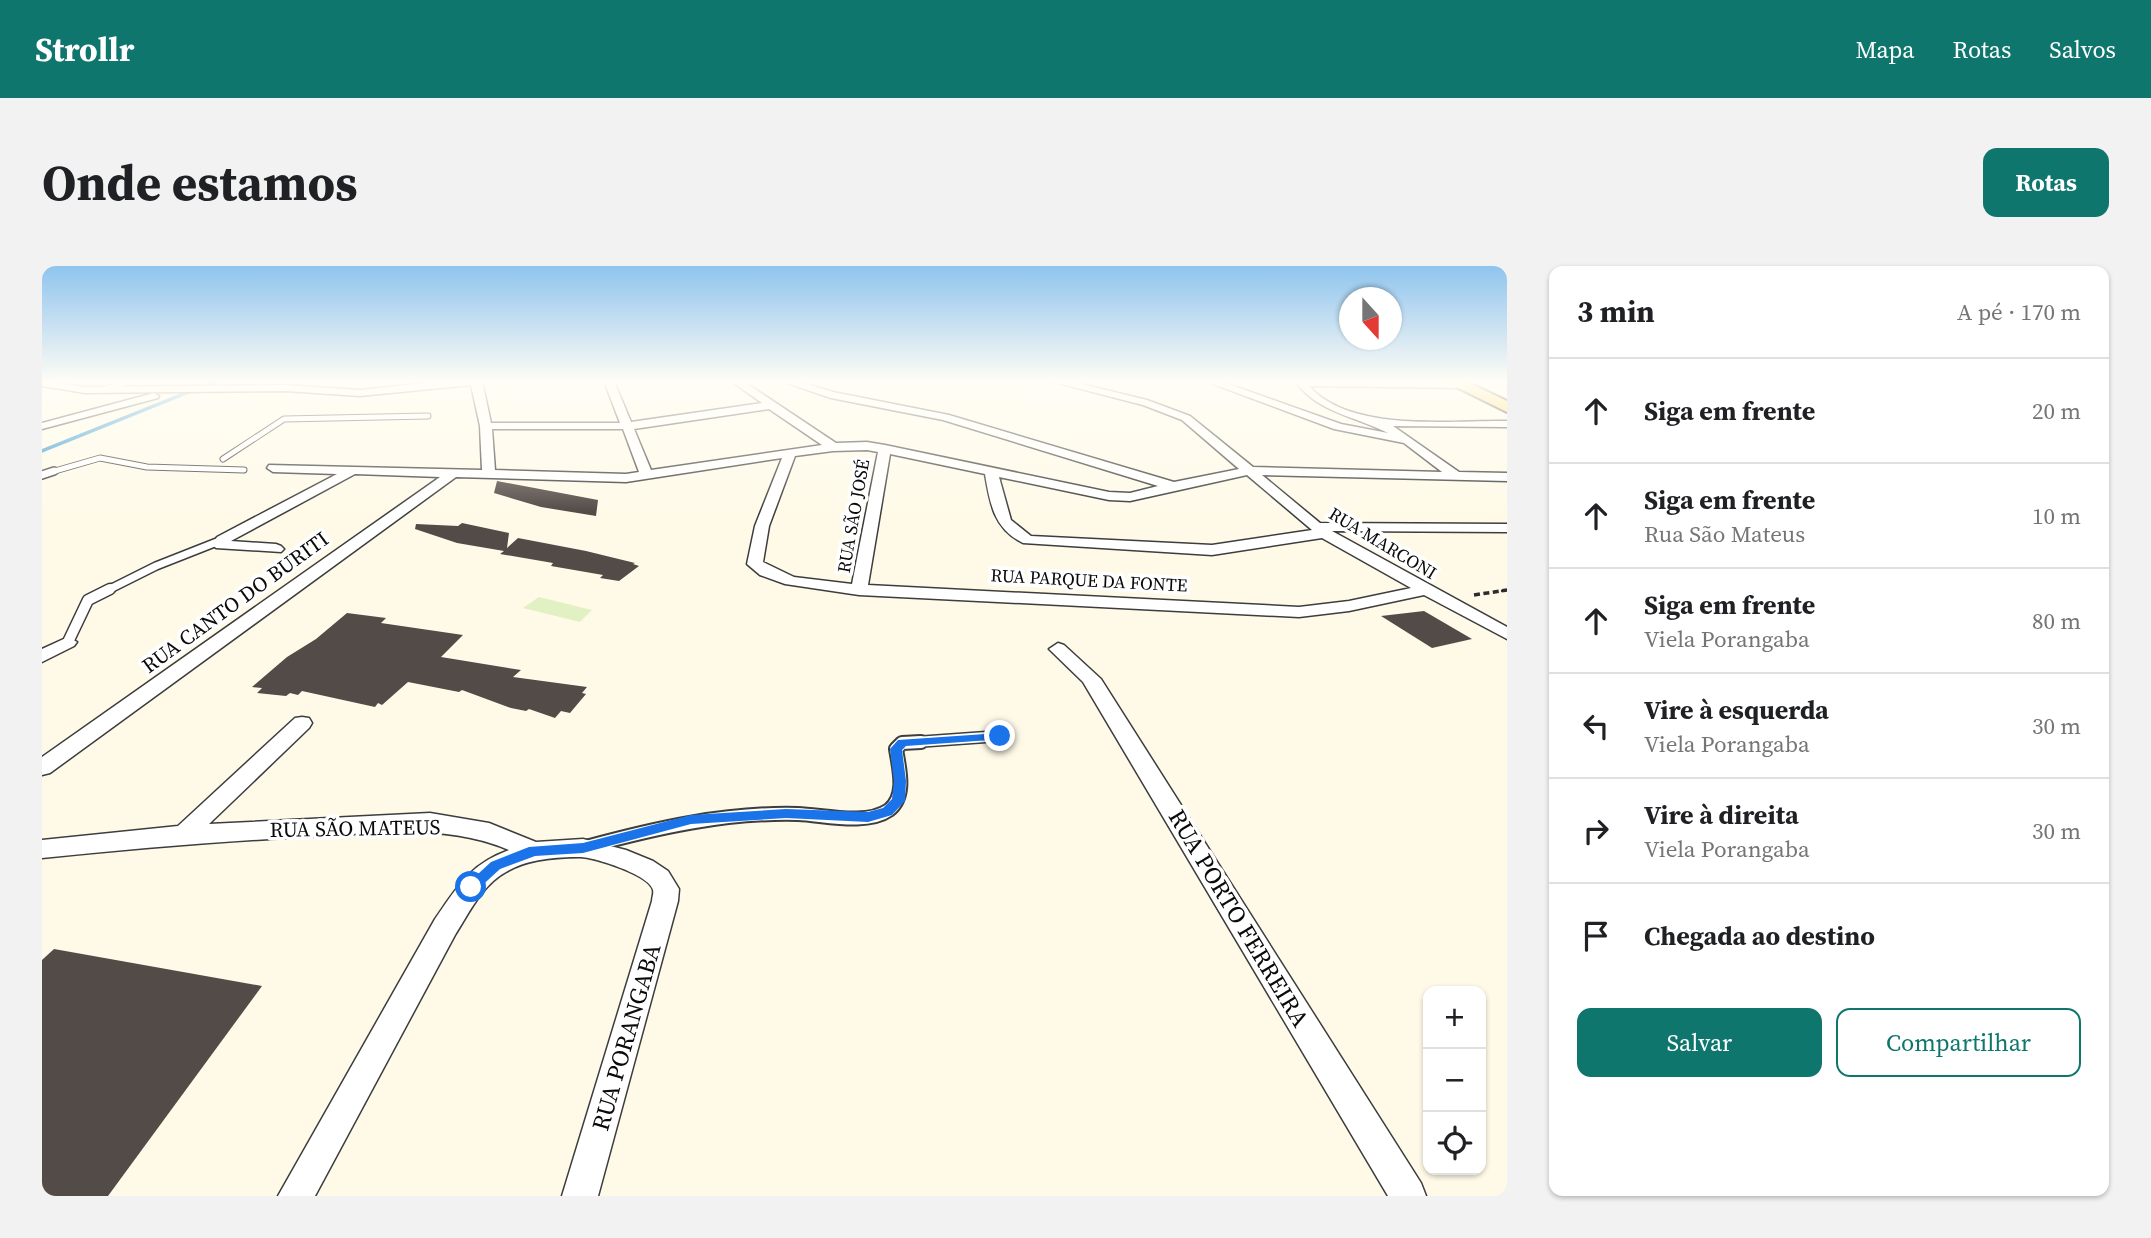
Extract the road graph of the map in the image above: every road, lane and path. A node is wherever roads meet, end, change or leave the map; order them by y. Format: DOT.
graph roads {
  1 [pos="276,424"];
  2 [pos="639,424"];
  3 [pos="800,424"];
  4 [pos="969,424"];
  5 [pos="1195,424"];
  6 [pos="1331,424"];
  7 [pos="1379,424"];
  8 [pos="486,426"];
  9 [pos="628,426"];
  10 [pos="1405,440"];
  11 [pos="832,447"];
  12 [pos="885,449"];
  13 [pos="790,454"];
  14 [pos="223,459"];
  15 [pos="273,468"];
  16 [pos="357,468"];
  17 [pos="244,470"];
  18 [pos="991,471"];
  19 [pos="1249,471"];
  20 [pos="455,472"];
  21 [pos="489,473"];
  22 [pos="1455,474"];
  23 [pos="42,475"];
  24 [pos="647,476"];
  25 [pos="1507,477"];
  26 [pos="1175,487"];
  27 [pos="1507,528"];
  28 [pos="1320,530"];
  29 [pos="222,540"];
  30 [pos="276,549"];
  31 [pos="859,590"];
  32 [pos="1423,590"];
  33 [pos="1507,634"];
  34 [pos="68,642"];
  35 [pos="1058,649"];
  36 [pos="42,656"];
  37 [pos="302,723"];
  38 [pos="1000,736"];
  39 [pos="42,768"];
  40 [pos="184,834"];
  41 [pos="583,848"];
  42 [pos="42,849"];
  43 [pos="534,851"];
  44 [pos="659,878"];
  45 [pos="296,1196"];
  46 [pos="580,1196"];
  47 [pos="1408,1196"];
  1 -- 14 [label="lane"];
  2 -- 9 [label="street"];
  3 -- 11 [label="street"];
  4 -- 26 [label="street"];
  5 -- 19 [label="street, RUA MARCONI"];
  6 -- 10 [label="street"];
  7 -- 10 [label="street"];
  8 -- 9 [label="street"];
  8 -- 21 [label="street"];
  9 -- 24 [label="street"];
  10 -- 22 [label="street"];
  11 -- 12 [label="street"];
  11 -- 13 [label="street"];
  12 -- 18 [label="street"];
  12 -- 31 [label="street, RUA SÃO JOSÉ"];
  13 -- 24 [label="street"];
  13 -- 31 [label="street, RUA PARQUE DA FONTE"];
  15 -- 16 [label="street"];
  16 -- 20 [label="street"];
  16 -- 29 [label="street"];
  17 -- 23 [label="lane"];
  18 -- 26 [label="street"];
  18 -- 28 [label="street"];
  19 -- 22 [label="street"];
  19 -- 26 [label="street"];
  19 -- 28 [label="street, RUA MARCONI"];
  20 -- 21 [label="street"];
  20 -- 39 [label="street, RUA CANTO DO BURITI"];
  21 -- 24 [label="street"];
  22 -- 25 [label="street"];
  27 -- 28 [label="street"];
  28 -- 32 [label="street, RUA MARCONI"];
  29 -- 30 [label="street"];
  29 -- 34 [label="lane"];
  31 -- 32 [label="street, RUA PARQUE DA FONTE"];
  32 -- 33 [label="street, RUA MARCONI"];
  34 -- 36 [label="street"];
  35 -- 47 [label="street, RUA PORTO FERREIRA"];
  37 -- 40 [label="street"];
  38 -- 41 [label="lane"];
  40 -- 42 [label="street, RUA SÃO MATEUS"];
  40 -- 43 [label="street, RUA SÃO MATEUS"];
  41 -- 43 [label="street, RUA SÃO MATEUS"];
  41 -- 44 [label="street, RUA SÃO MATEUS"];
  43 -- 45 [label="street"];
  44 -- 46 [label="street, RUA PORANGABA"];
}
